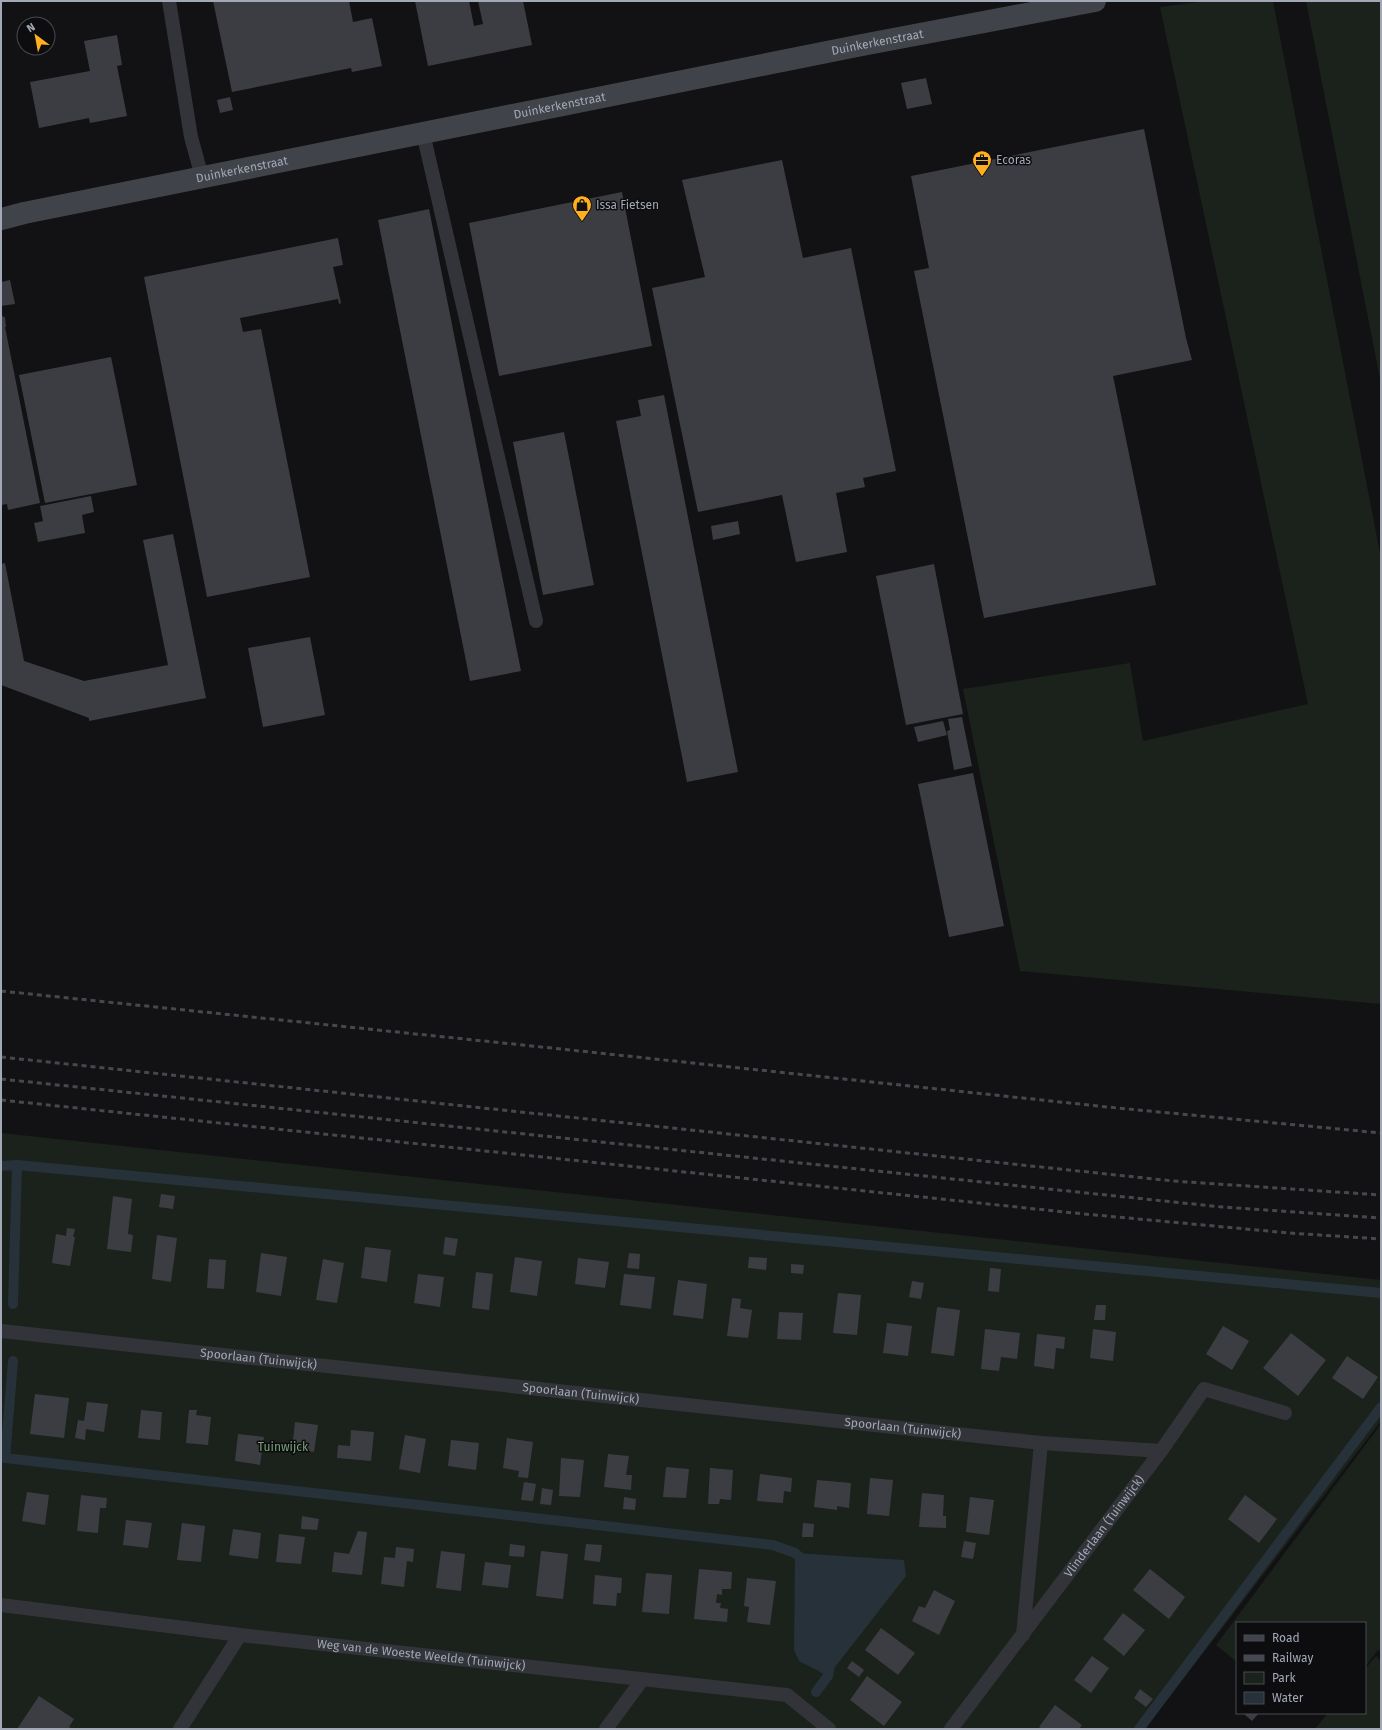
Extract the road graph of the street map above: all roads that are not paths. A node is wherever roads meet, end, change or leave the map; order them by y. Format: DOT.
graph roads {
  1 [pos="169,1"];
  2 [pos="1095,1"];
  3 [pos="423,133"];
  4 [pos="202,177"];
  5 [pos="1,212"];
  6 [pos="24,213"];
  7 [pos="1,219"];
  8 [pos="536,621"];
  9 [pos="1,1331"];
  10 [pos="1285,1413"];
  11 [pos="1040,1443"];
  12 [pos="1161,1451"];
  13 [pos="1,1605"];
  14 [pos="240,1634"];
  15 [pos="1023,1635"];
  16 [pos="642,1680"];
  17 [pos="180,1729"];
  18 [pos="606,1729"];
  19 [pos="829,1729"];
  20 [pos="951,1729"];
  1 -- 4 [label="lane"];
  2 -- 3 [label="main road, Duinkerkenstraat"];
  3 -- 4 [label="main road, Duinkerkenstraat"];
  3 -- 8 [label="lane"];
  4 -- 6 [label="main road, Duinkerkenstraat"];
  5 -- 6 [label="main road, Duinkerkenstraat"];
  6 -- 7 [label="main road, Duinkerkenstraat"];
  9 -- 11 [label="lane, Spoorlaan (Tuinwijck)"];
  10 -- 12 [label="lane, Vlinderlaan (Tuinwijck)"];
  11 -- 12 [label="lane, Spoorlaan (Tuinwijck)"];
  11 -- 15 [label="lane"];
  12 -- 15 [label="lane, Vlinderlaan (Tuinwijck)"];
  13 -- 14 [label="lane, Weg van de Woeste Weelde (Tuinwijck)"];
  14 -- 16 [label="lane, Weg van de Woeste Weelde (Tuinwijck)"];
  14 -- 17 [label="lane"];
  15 -- 20 [label="lane, Vlinderlaan (Tuinwijck)"];
  16 -- 18 [label="lane"];
  16 -- 19 [label="lane, Weg van de Woeste Weelde (Tuinwijck)"];
}
